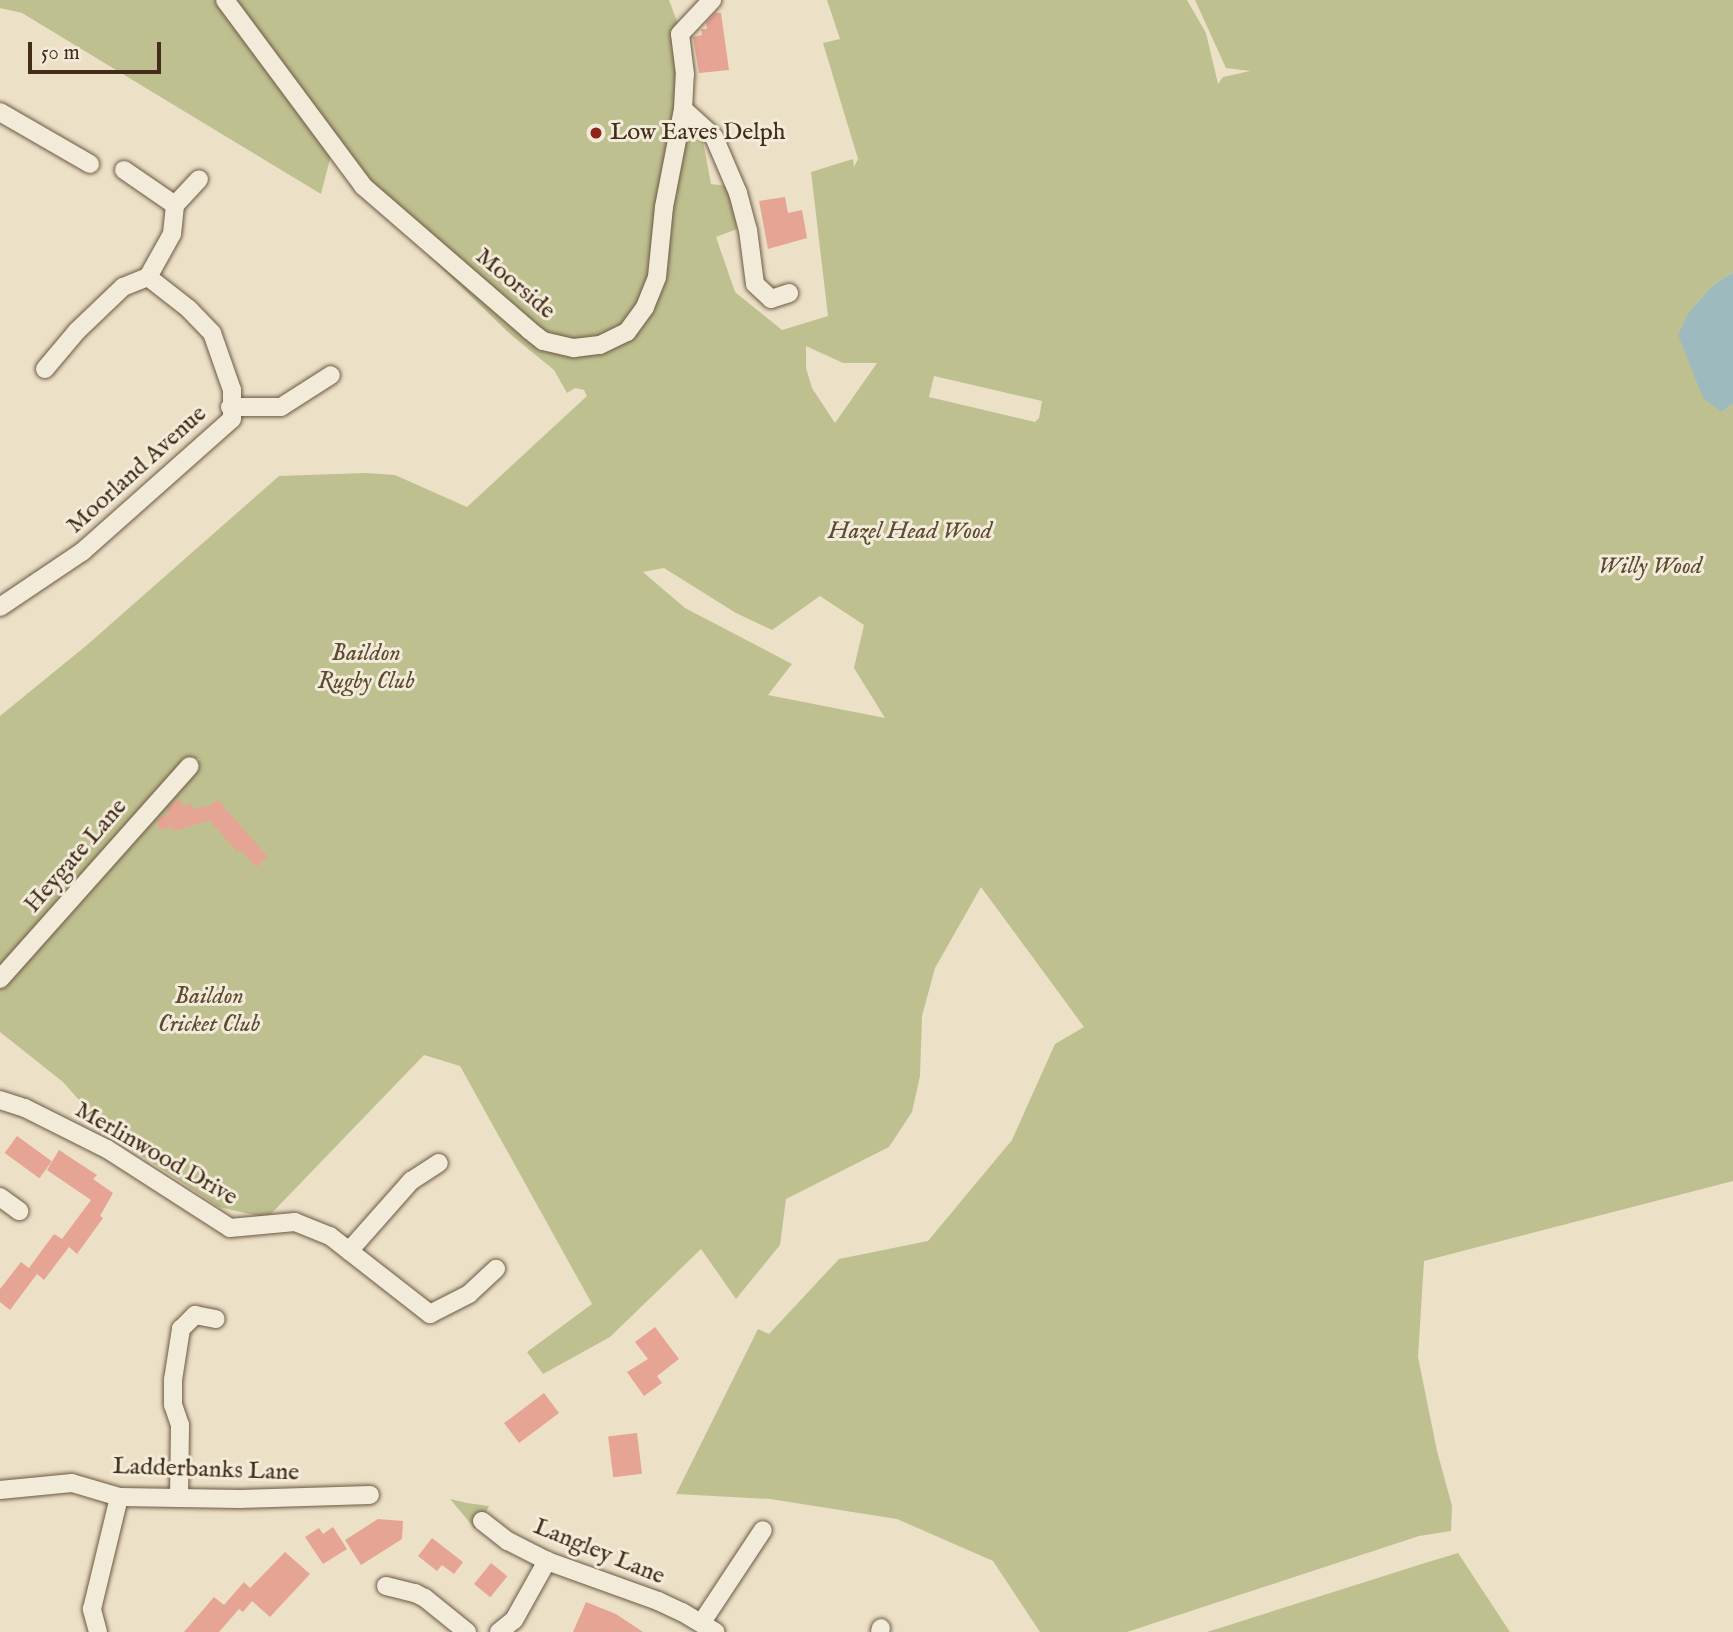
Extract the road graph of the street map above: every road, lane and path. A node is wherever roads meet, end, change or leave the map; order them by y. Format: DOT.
graph roads {
  1 [pos="225,0"];
  2 [pos="712,0"];
  3 [pos="683,108"];
  4 [pos="0,112"];
  5 [pos="90,164"];
  6 [pos="124,170"];
  7 [pos="199,179"];
  8 [pos="175,205"];
  9 [pos="148,277"];
  10 [pos="789,293"];
  11 [pos="45,369"];
  12 [pos="331,375"];
  13 [pos="230,407"];
  14 [pos="0,607"];
  15 [pos="190,766"];
  16 [pos="0,979"];
  17 [pos="0,1100"];
  18 [pos="439,1163"];
  19 [pos="0,1197"];
  20 [pos="19,1211"];
  21 [pos="348,1251"];
  22 [pos="496,1269"];
  23 [pos="216,1319"];
  24 [pos="0,1490"];
  25 [pos="370,1495"];
  26 [pos="119,1497"];
  27 [pos="179,1498"];
  28 [pos="482,1521"];
  29 [pos="763,1530"];
  30 [pos="547,1561"];
  31 [pos="386,1586"];
  32 [pos="708,1627"];
  33 [pos="98,1632"];
  34 [pos="467,1632"];
  35 [pos="499,1632"];
  1 -- 3 [label="street, Moorside"];
  2 -- 3 [label="street, Moorside"];
  3 -- 10 [label="street"];
  4 -- 5 [label="street"];
  6 -- 8 [label="street"];
  7 -- 8 [label="street"];
  8 -- 9 [label="street"];
  9 -- 11 [label="street"];
  9 -- 13 [label="street, Moorland Avenue"];
  12 -- 13 [label="street"];
  13 -- 14 [label="street, Moorland Avenue"];
  15 -- 16 [label="street, Heygate Lane"];
  17 -- 21 [label="street, Merlinwood Drive"];
  18 -- 21 [label="street"];
  19 -- 20 [label="street"];
  21 -- 22 [label="street, Merlinwood Drive"];
  23 -- 27 [label="street"];
  24 -- 26 [label="street, Ladderbanks Lane"];
  25 -- 27 [label="street, Ladderbanks Lane"];
  26 -- 27 [label="street, Ladderbanks Lane"];
  26 -- 33 [label="street"];
  28 -- 30 [label="street, Langley Lane"];
  29 -- 32 [label="street, Langley Lane"];
  30 -- 32 [label="street, Langley Lane"];
  30 -- 35 [label="street"];
  31 -- 34 [label="street"];
}
